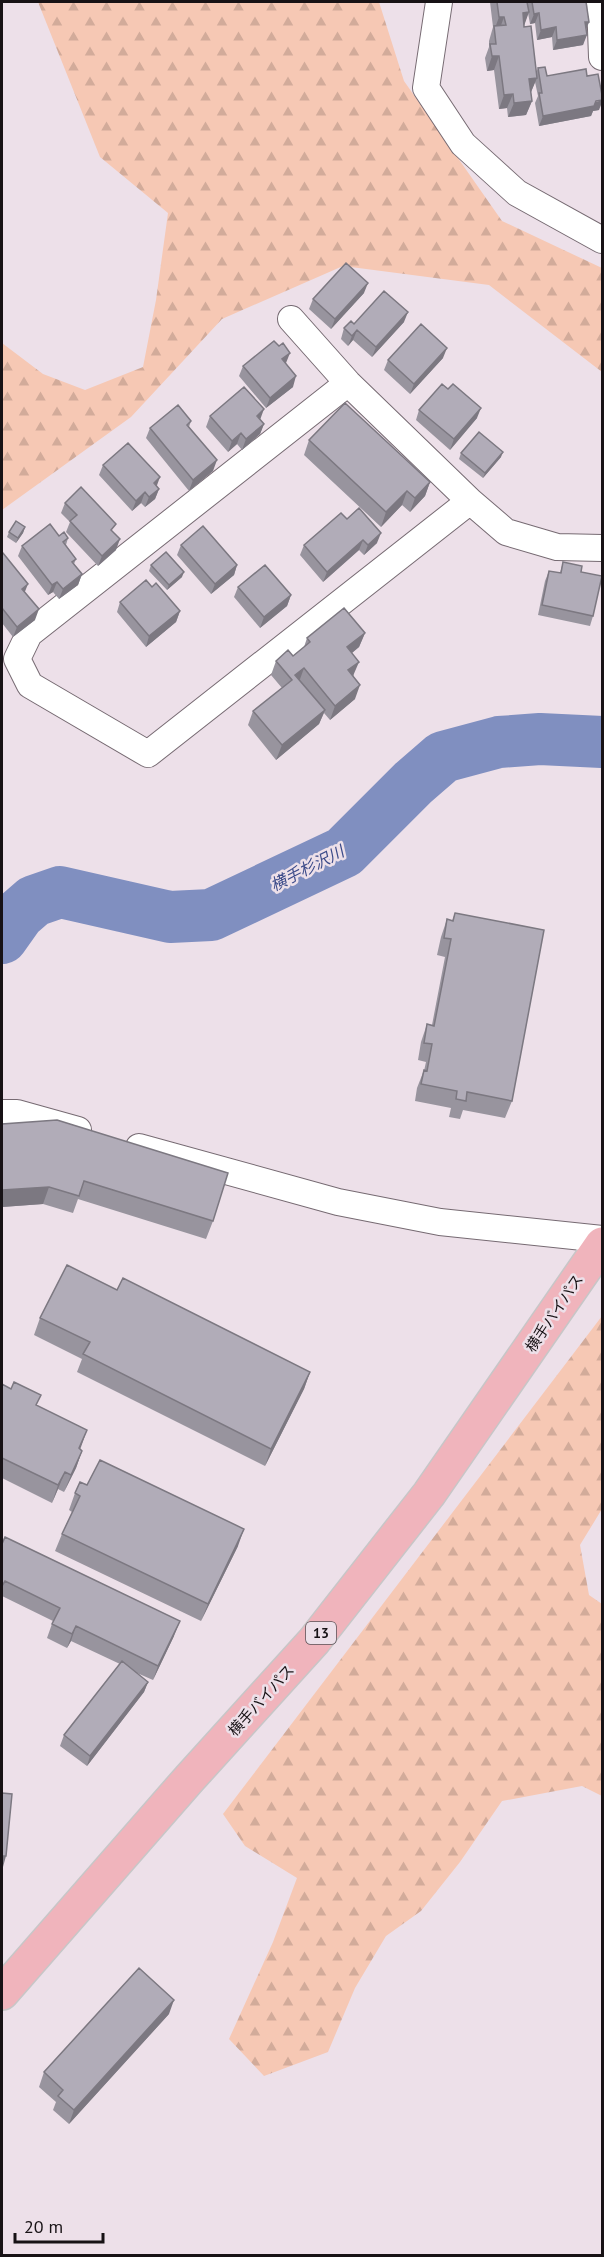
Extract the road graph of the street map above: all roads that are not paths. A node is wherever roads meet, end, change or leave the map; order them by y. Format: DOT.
graph roads {
  1 [pos="439,2"];
  2 [pos="600,2"];
  3 [pos="602,57"];
  4 [pos="603,240"];
  5 [pos="291,320"];
  6 [pos="348,383"];
  7 [pos="470,501"];
  8 [pos="603,548"];
  9 [pos="2,1113"];
  10 [pos="603,1239"];
  11 [pos="603,1244"];
  12 [pos="2,1993"];
  1 -- 4 [label="street"];
  2 -- 3 [label="street"];
  5 -- 6 [label="street"];
  6 -- 7 [label="street"];
  6 -- 7 [label="street"];
  7 -- 8 [label="street"];
  9 -- 10 [label="street"];
  11 -- 12 [label="highway, 横手バイパス / 13"];
}
